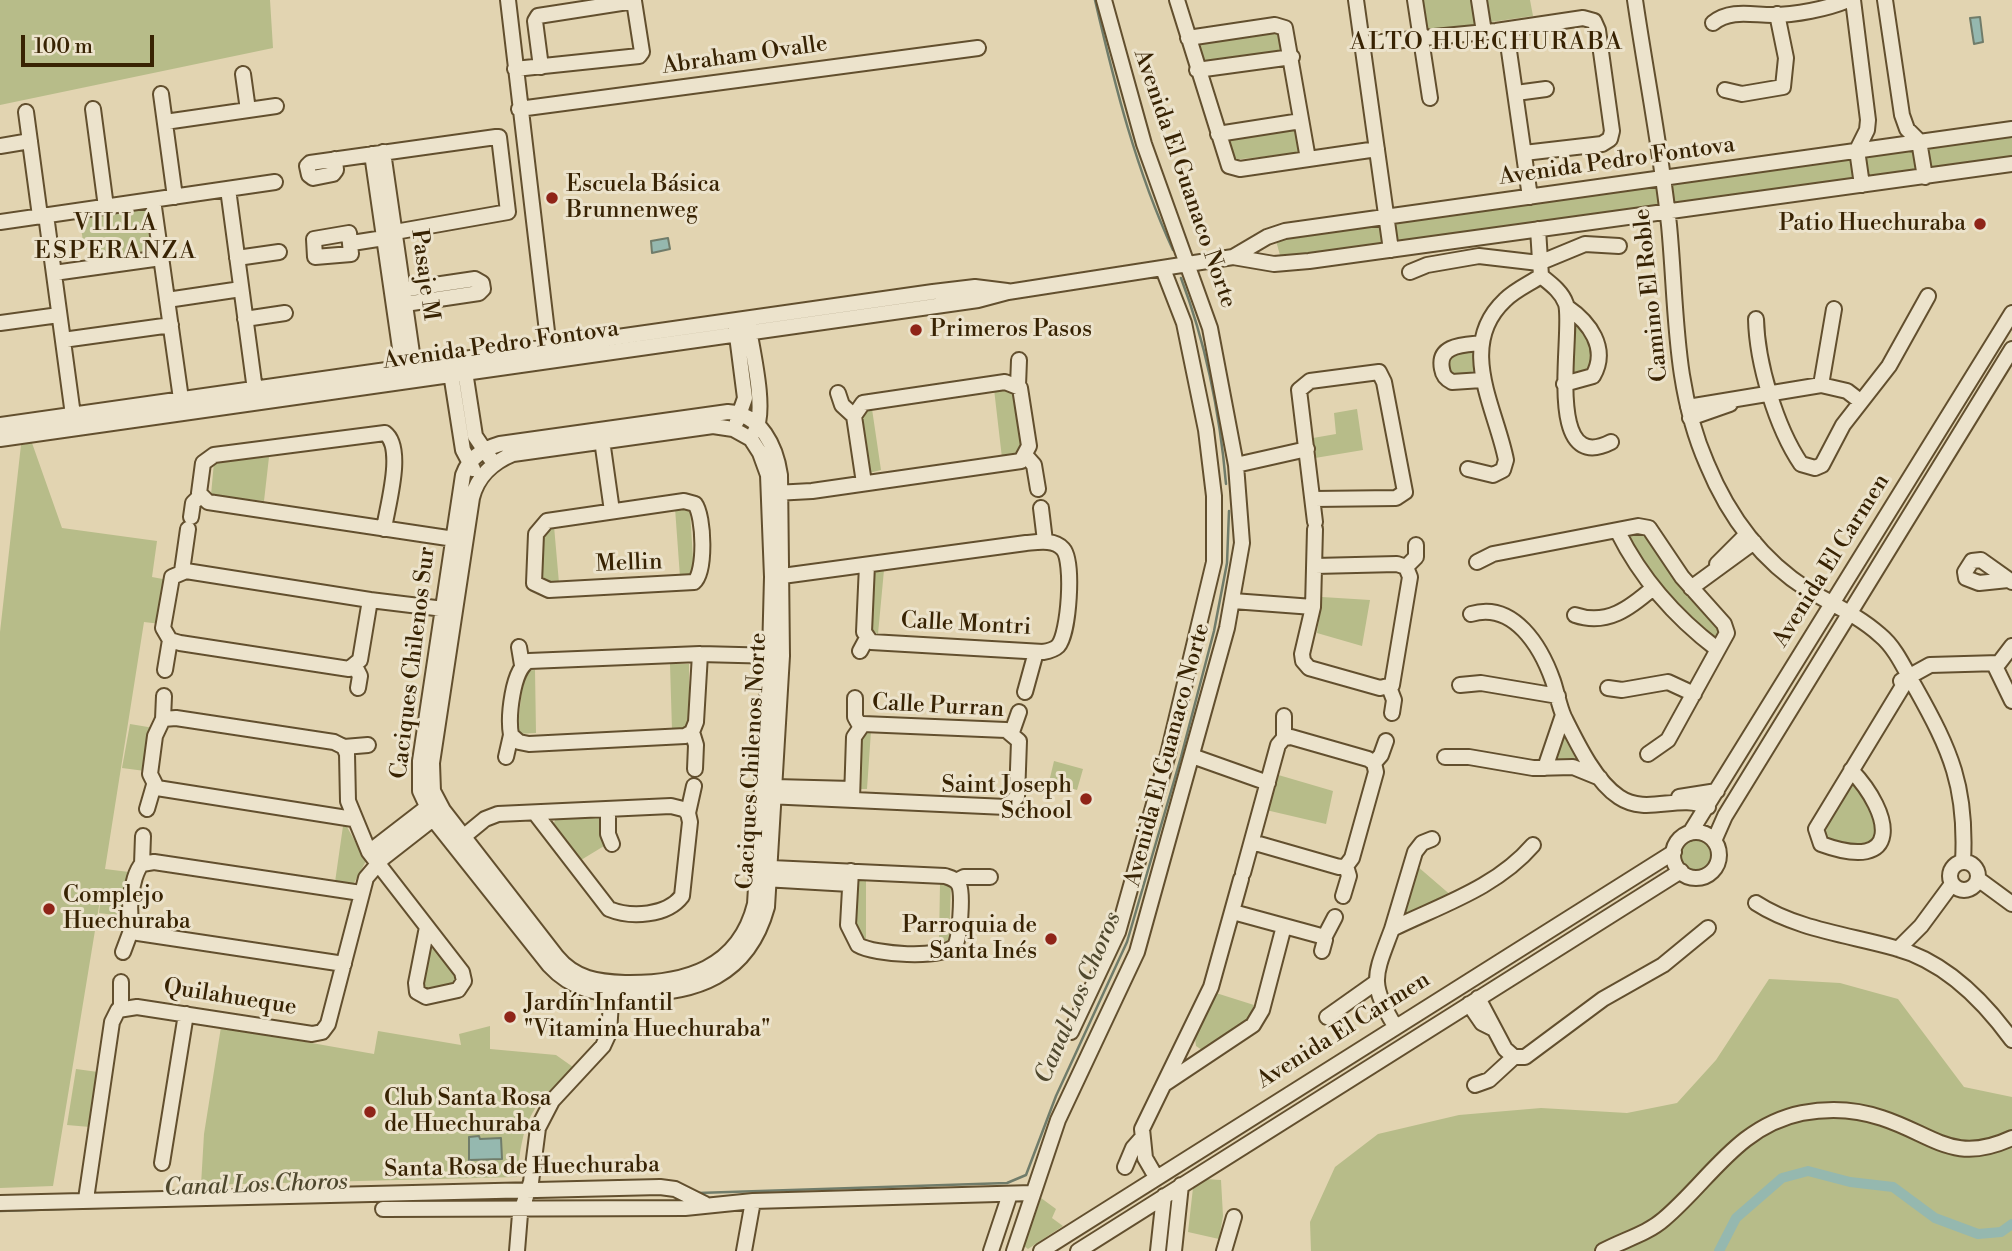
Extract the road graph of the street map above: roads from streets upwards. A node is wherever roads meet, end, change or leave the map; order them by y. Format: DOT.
graph roads {
  1 [pos="508,0"];
  2 [pos="1104,0"];
  3 [pos="1177,0"];
  4 [pos="1356,0"];
  5 [pos="1415,0"];
  6 [pos="1479,0"];
  7 [pos="1635,0"];
  8 [pos="1851,0"];
  9 [pos="1885,0"];
  10 [pos="1777,14"];
  11 [pos="1713,23"];
  12 [pos="1507,30"];
  13 [pos="1484,32"];
  14 [pos="1188,37"];
  15 [pos="1420,37"];
  16 [pos="1362,44"];
  17 [pos="978,48"];
  18 [pos="1292,57"];
  19 [pos="541,67"];
  20 [pos="515,69"];
  21 [pos="1198,71"];
  22 [pos="243,74"];
  23 [pos="1546,89"];
  24 [pos="1725,90"];
  25 [pos="1516,93"];
  26 [pos="161,94"];
  27 [pos="1430,98"];
  28 [pos="276,106"];
  29 [pos="93,109"];
  30 [pos="519,109"];
  31 [pos="248,110"];
  32 [pos="26,112"];
  33 [pos="1301,121"];
  34 [pos="164,122"];
  35 [pos="2012,129"];
  36 [pos="1218,134"];
  37 [pos="30,141"];
  38 [pos="1919,141"];
  39 [pos="0,146"];
  40 [pos="1377,149"];
  41 [pos="1857,150"];
  42 [pos="1524,153"];
  43 [pos="380,156"];
  44 [pos="335,159"];
  45 [pos="1308,159"];
  46 [pos="2012,164"];
  47 [pos="1925,177"];
  48 [pos="1662,178"];
  49 [pos="275,182"];
  50 [pos="1862,185"];
  51 [pos="228,189"];
  52 [pos="175,197"];
  53 [pos="1530,197"];
  54 [pos="153,200"];
  55 [pos="106,207"];
  56 [pos="1667,212"];
  57 [pos="43,216"];
  58 [pos="1386,217"];
  59 [pos="0,222"];
  60 [pos="388,229"];
  61 [pos="1534,230"];
  62 [pos="1272,235"];
  63 [pos="352,243"];
  64 [pos="1619,246"];
  65 [pos="1391,250"];
  66 [pos="279,252"];
  67 [pos="1233,257"];
  68 [pos="161,258"];
  69 [pos="237,258"];
  70 [pos="1189,264"];
  71 [pos="1274,264"];
  72 [pos="1163,269"];
  73 [pos="1540,269"];
  74 [pos="1410,272"];
  75 [pos="54,273"];
  76 [pos="241,289"];
  77 [pos="1928,296"];
  78 [pos="167,300"];
  79 [pos="1191,306"];
  80 [pos="1567,307"];
  81 [pos="1834,309"];
  82 [pos="285,313"];
  83 [pos="2012,313"];
  84 [pos="60,315"];
  85 [pos="245,319"];
  86 [pos="1756,319"];
  87 [pos="0,323"];
  88 [pos="171,325"];
  89 [pos="742,327"];
  90 [pos="63,340"];
  91 [pos="1482,342"];
  92 [pos="2012,349"];
  93 [pos="550,355"];
  94 [pos="1019,360"];
  95 [pos="458,368"];
  96 [pos="409,373"];
  97 [pos="1482,380"];
  98 [pos="1564,384"];
  99 [pos="1821,385"];
  100 [pos="1018,386"];
  101 [pos="255,390"];
  102 [pos="838,393"];
  103 [pos="1772,394"];
  104 [pos="1860,401"];
  105 [pos="182,407"];
  106 [pos="1689,412"];
  107 [pos="741,414"];
  108 [pos="73,415"];
  109 [pos="854,416"];
  110 [pos="0,425"];
  111 [pos="733,429"];
  112 [pos="754,432"];
  113 [pos="601,435"];
  114 [pos="0,439"];
  115 [pos="1611,442"];
  116 [pos="1307,449"];
  117 [pos="483,451"];
  118 [pos="1026,456"];
  119 [pos="1235,460"];
  120 [pos="468,464"];
  121 [pos="495,464"];
  122 [pos="1468,469"];
  123 [pos="482,477"];
  124 [pos="864,483"];
  125 [pos="1038,489"];
  126 [pos="776,493"];
  127 [pos="200,496"];
  128 [pos="1214,496"];
  129 [pos="1240,498"];
  130 [pos="1314,499"];
  131 [pos="1041,508"];
  132 [pos="611,511"];
  133 [pos="384,529"];
  134 [pos="1618,532"];
  135 [pos="1750,538"];
  136 [pos="459,540"];
  137 [pos="1045,541"];
  138 [pos="1416,545"];
  139 [pos="1477,562"];
  140 [pos="867,565"];
  141 [pos="1315,566"];
  142 [pos="1406,567"];
  143 [pos="182,571"];
  144 [pos="778,577"];
  145 [pos="1691,588"];
  146 [pos="1653,589"];
  147 [pos="1234,597"];
  148 [pos="369,603"];
  149 [pos="1832,604"];
  150 [pos="1314,607"];
  151 [pos="446,612"];
  152 [pos="1471,614"];
  153 [pos="1849,614"];
  154 [pos="1575,615"];
  155 [pos="170,640"];
  156 [pos="2012,646"];
  157 [pos="519,647"];
  158 [pos="1717,649"];
  159 [pos="1036,652"];
  160 [pos="700,654"];
  161 [pos="776,656"];
  162 [pos="1994,664"];
  163 [pos="522,665"];
  164 [pos="355,666"];
  165 [pos="165,670"];
  166 [pos="1912,675"];
  167 [pos="1460,685"];
  168 [pos="1389,687"];
  169 [pos="358,688"];
  170 [pos="1608,688"];
  171 [pos="1025,692"];
  172 [pos="1694,694"];
  173 [pos="164,696"];
  174 [pos="1558,696"];
  175 [pos="855,698"];
  176 [pos="2012,701"];
  177 [pos="1018,712"];
  178 [pos="1392,713"];
  179 [pos="1563,715"];
  180 [pos="1284,716"];
  181 [pos="163,719"];
  182 [pos="860,726"];
  183 [pos="692,732"];
  184 [pos="1012,732"];
  185 [pos="511,735"];
  186 [pos="1284,738"];
  187 [pos="1386,741"];
  188 [pos="368,746"];
  189 [pos="344,747"];
  190 [pos="1648,754"];
  191 [pos="506,757"];
  192 [pos="1444,757"];
  193 [pos="1191,761"];
  194 [pos="1374,763"];
  195 [pos="1545,768"];
  196 [pos="695,769"];
  197 [pos="1851,770"];
  198 [pos="1601,779"];
  199 [pos="1268,783"];
  200 [pos="154,785"];
  201 [pos="694,786"];
  202 [pos="1717,791"];
  203 [pos="771,793"];
  204 [pos="852,794"];
  205 [pos="1669,803"];
  206 [pos="1707,807"];
  207 [pos="147,809"];
  208 [pos="608,810"];
  209 [pos="430,813"];
  210 [pos="535,813"];
  211 [pos="688,813"];
  212 [pos="353,819"];
  213 [pos="1690,833"];
  214 [pos="143,836"];
  215 [pos="1432,839"];
  216 [pos="457,841"];
  217 [pos="1714,841"];
  218 [pos="1252,842"];
  219 [pos="611,844"];
  220 [pos="1533,845"];
  221 [pos="1674,852"];
  222 [pos="372,858"];
  223 [pos="1963,862"];
  224 [pos="142,864"];
  225 [pos="1346,866"];
  226 [pos="1681,871"];
  227 [pos="766,876"];
  228 [pos="990,877"];
  229 [pos="851,878"];
  230 [pos="956,881"];
  231 [pos="1976,883"];
  232 [pos="1952,884"];
  233 [pos="361,893"];
  234 [pos="1343,896"];
  235 [pos="1756,903"];
  236 [pos="2012,904"];
  237 [pos="1136,912"];
  238 [pos="1233,912"];
  239 [pos="1335,917"];
  240 [pos="1284,926"];
  241 [pos="132,928"];
  242 [pos="427,928"];
  243 [pos="1708,928"];
  244 [pos="1392,929"];
  245 [pos="1898,949"];
  246 [pos="123,952"];
  247 [pos="1120,959"];
  248 [pos="344,964"];
  249 [pos="121,982"];
  250 [pos="1375,983"];
  251 [pos="612,988"];
  252 [pos="1473,1000"];
  253 [pos="121,1008"];
  254 [pos="186,1014"];
  255 [pos="1327,1017"];
  256 [pos="1399,1023"];
  257 [pos="1071,1032"];
  258 [pos="2012,1040"];
  259 [pos="1185,1043"];
  260 [pos="1514,1057"];
  261 [pos="1202,1060"];
  262 [pos="1165,1083"];
  263 [pos="1475,1085"];
  264 [pos="2012,1138"];
  265 [pos="1142,1143"];
  266 [pos="162,1163"];
  267 [pos="1125,1167"];
  268 [pos="1160,1175"];
  269 [pos="1181,1185"];
  270 [pos="660,1186"];
  271 [pos="529,1191"];
  272 [pos="1032,1193"];
  273 [pos="1010,1194"];
  274 [pos="1164,1196"];
  275 [pos="86,1199"];
  276 [pos="753,1201"];
  277 [pos="0,1203"];
  278 [pos="705,1204"];
  279 [pos="523,1206"];
  280 [pos="655,1208"];
  281 [pos="383,1209"];
  282 [pos="1234,1217"];
  283 [pos="1091,1219"];
  284 [pos="1102,1236"];
  285 [pos="1158,1249"];
  286 [pos="1174,1250"];
  287 [pos="517,1251"];
  288 [pos="744,1251"];
  289 [pos="991,1251"];
  290 [pos="1014,1251"];
  291 [pos="1041,1251"];
  292 [pos="1078,1251"];
  293 [pos="1189,1251"];
  294 [pos="1224,1251"];
  295 [pos="1603,1251"];
  1 -- 20 [label="street"];
  2 -- 70 [label="street, Avenida El Guanaco Norte"];
  3 -- 14 [label="street"];
  4 -- 16 [label="street"];
  5 -- 15 [label="street"];
  6 -- 13 [label="street"];
  7 -- 48 [label="street, Camino El Roble"];
  8 -- 10 [label="street"];
  8 -- 41 [label="street"];
  9 -- 38 [label="street"];
  10 -- 11 [label="street"];
  10 -- 24 [label="street"];
  12 -- 13 [label="street"];
  12 -- 25 [label="street"];
  12 -- 42 [label="street"];
  13 -- 15 [label="street"];
  14 -- 18 [label="street"];
  14 -- 21 [label="street"];
  15 -- 16 [label="street"];
  15 -- 27 [label="street"];
  16 -- 40 [label="street"];
  17 -- 30 [label="street, Abraham Ovalle"];
  18 -- 21 [label="street"];
  18 -- 33 [label="street"];
  19 -- 19 [label="street"];
  19 -- 20 [label="street"];
  20 -- 30 [label="street"];
  21 -- 36 [label="street"];
  22 -- 31 [label="street"];
  23 -- 25 [label="street"];
  25 -- 42 [label="street"];
  26 -- 34 [label="street"];
  28 -- 31 [label="street"];
  29 -- 55 [label="street"];
  30 -- 93 [label="street"];
  31 -- 34 [label="street"];
  32 -- 37 [label="street"];
  33 -- 36 [label="street"];
  33 -- 45 [label="street"];
  34 -- 52 [label="street"];
  35 -- 38 [label="street, Avenida Pedro Fontova"];
  36 -- 45 [label="street"];
  37 -- 39 [label="street"];
  37 -- 57 [label="street"];
  38 -- 41 [label="street, Avenida Pedro Fontova"];
  38 -- 47 [label="street"];
  40 -- 45 [label="street"];
  40 -- 58 [label="street"];
  41 -- 48 [label="street, Avenida Pedro Fontova"];
  41 -- 50 [label="street"];
  42 -- 53 [label="street"];
  43 -- 44 [label="street"];
  43 -- 60 [label="street, Pasaje M"];
  43 -- 60 [label="street"];
  46 -- 47 [label="street, Avenida Pedro Fontova"];
  47 -- 50 [label="street, Avenida Pedro Fontova"];
  48 -- 53 [label="street, Avenida Pedro Fontova"];
  48 -- 56 [label="street, Camino El Roble"];
  49 -- 51 [label="street"];
  50 -- 56 [label="street, Avenida Pedro Fontova"];
  51 -- 52 [label="street"];
  51 -- 69 [label="street"];
  52 -- 54 [label="street"];
  53 -- 58 [label="street, Avenida Pedro Fontova"];
  54 -- 55 [label="street"];
  54 -- 68 [label="street"];
  55 -- 57 [label="street"];
  56 -- 61 [label="street, Avenida Pedro Fontova"];
  56 -- 106 [label="street, Camino El Roble"];
  57 -- 59 [label="street"];
  57 -- 75 [label="street"];
  58 -- 62 [label="street, Avenida Pedro Fontova"];
  58 -- 65 [label="street"];
  60 -- 63 [label="street"];
  60 -- 96 [label="street, Pasaje M"];
  61 -- 65 [label="street, Avenida Pedro Fontova"];
  61 -- 73 [label="street"];
  62 -- 67 [label="street, Avenida Pedro Fontova"];
  62 -- 71 [label="street"];
  64 -- 73 [label="street"];
  65 -- 71 [label="street, Avenida Pedro Fontova"];
  66 -- 69 [label="street"];
  67 -- 70 [label="street, Avenida Pedro Fontova"];
  67 -- 71 [label="street, Avenida Pedro Fontova"];
  68 -- 75 [label="street"];
  68 -- 78 [label="street"];
  69 -- 76 [label="street"];
  70 -- 72 [label="street, Avenida Pedro Fontova"];
  70 -- 79 [label="street, Avenida El Guanaco Norte"];
  72 -- 79 [label="street, Avenida El Guanaco Norte"];
  72 -- 89 [label="street, Avenida Pedro Fontova"];
  73 -- 74 [label="street"];
  73 -- 80 [label="street"];
  73 -- 91 [label="street"];
  75 -- 84 [label="street"];
  76 -- 78 [label="street"];
  76 -- 85 [label="street"];
  77 -- 104 [label="street"];
  78 -- 88 [label="street"];
  79 -- 119 [label="street, Avenida El Guanaco Norte"];
  79 -- 128 [label="street, Avenida El Guanaco Norte"];
  80 -- 98 [label="street"];
  80 -- 98 [label="street"];
  81 -- 99 [label="street"];
  82 -- 85 [label="street"];
  83 -- 149 [label="street, Avenida El Carmen"];
  84 -- 87 [label="street"];
  84 -- 90 [label="street"];
  85 -- 101 [label="street"];
  86 -- 103 [label="street"];
  88 -- 90 [label="street"];
  88 -- 105 [label="street"];
  89 -- 93 [label="street, Avenida Pedro Fontova"];
  89 -- 107 [label="street"];
  89 -- 112 [label="street, Caciques Chilenos Norte"];
  90 -- 108 [label="street"];
  91 -- 97 [label="street"];
  91 -- 97 [label="street"];
  92 -- 153 [label="street, Avenida El Carmen"];
  93 -- 95 [label="street, Avenida Pedro Fontova"];
  94 -- 100 [label="street"];
  95 -- 96 [label="street, Avenida Pedro Fontova"];
  95 -- 117 [label="street"];
  95 -- 120 [label="street, Caciques Chilenos Sur"];
  96 -- 101 [label="street, Avenida Pedro Fontova"];
  96 -- 105 [label="street, Avenida Pedro Fontova"];
  97 -- 122 [label="street"];
  98 -- 115 [label="street"];
  99 -- 103 [label="street"];
  99 -- 104 [label="street"];
  100 -- 109 [label="street"];
  100 -- 118 [label="street"];
  101 -- 105 [label="street, Avenida Pedro Fontova"];
  102 -- 109 [label="street"];
  103 -- 104 [label="street"];
  103 -- 106 [label="street"];
  105 -- 108 [label="street, Avenida Pedro Fontova"];
  105 -- 114 [label="street, Avenida Pedro Fontova"];
  106 -- 135 [label="street, Camino El Roble"];
  107 -- 111 [label="street"];
  107 -- 112 [label="street, Caciques Chilenos Norte"];
  107 -- 113 [label="street"];
  108 -- 110 [label="street, Avenida Pedro Fontova"];
  109 -- 124 [label="street"];
  111 -- 112 [label="street"];
  111 -- 113 [label="street"];
  112 -- 126 [label="street, Caciques Chilenos Norte"];
  113 -- 117 [label="street"];
  113 -- 121 [label="street"];
  113 -- 132 [label="street"];
  116 -- 119 [label="street"];
  116 -- 130 [label="street"];
  116 -- 130 [label="street"];
  117 -- 120 [label="street"];
  117 -- 121 [label="street"];
  118 -- 124 [label="street"];
  118 -- 125 [label="street"];
  119 -- 129 [label="street, Avenida El Guanaco Norte"];
  120 -- 123 [label="street"];
  120 -- 136 [label="street, Caciques Chilenos Sur"];
  121 -- 123 [label="street, Caciques Chilenos Sur"];
  123 -- 136 [label="street, Caciques Chilenos Sur"];
  124 -- 126 [label="street"];
  126 -- 144 [label="street, Caciques Chilenos Norte"];
  127 -- 133 [label="street"];
  127 -- 133 [label="street"];
  127 -- 143 [label="street"];
  128 -- 129 [label="street"];
  128 -- 237 [label="street, Avenida El Guanaco Norte"];
  129 -- 147 [label="street, Avenida El Guanaco Norte"];
  130 -- 141 [label="street"];
  131 -- 137 [label="street"];
  132 -- 132 [label="street, Mellin"];
  133 -- 136 [label="street"];
  134 -- 139 [label="street"];
  134 -- 145 [label="street"];
  134 -- 146 [label="street"];
  135 -- 145 [label="street"];
  135 -- 149 [label="street, Camino El Roble"];
  136 -- 151 [label="street, Caciques Chilenos Sur"];
  137 -- 140 [label="street"];
  137 -- 159 [label="street, Calle Montri"];
  138 -- 142 [label="street"];
  140 -- 144 [label="street"];
  140 -- 159 [label="street, Calle Montri"];
  141 -- 142 [label="street"];
  141 -- 150 [label="street"];
  142 -- 168 [label="street"];
  143 -- 148 [label="street"];
  143 -- 155 [label="street"];
  144 -- 161 [label="street, Caciques Chilenos Norte"];
  145 -- 158 [label="street"];
  146 -- 154 [label="street"];
  146 -- 158 [label="street"];
  147 -- 150 [label="street"];
  147 -- 193 [label="street, Avenida El Guanaco Norte"];
  148 -- 151 [label="street"];
  148 -- 164 [label="street"];
  149 -- 153 [label="street, Camino El Roble"];
  149 -- 202 [label="street, Avenida El Carmen"];
  150 -- 168 [label="street"];
  151 -- 209 [label="street, Caciques Chilenos Sur"];
  151 -- 216 [label="street, Caciques Chilenos Sur"];
  152 -- 174 [label="street"];
  153 -- 166 [label="street, Camino El Roble"];
  153 -- 217 [label="street, Avenida El Carmen"];
  155 -- 164 [label="street"];
  155 -- 165 [label="street"];
  156 -- 162 [label="street"];
  157 -- 163 [label="street"];
  158 -- 172 [label="street"];
  159 -- 171 [label="street"];
  160 -- 161 [label="street"];
  160 -- 163 [label="street"];
  160 -- 183 [label="street"];
  161 -- 203 [label="street, Caciques Chilenos Norte"];
  162 -- 166 [label="street"];
  162 -- 176 [label="street"];
  163 -- 185 [label="street"];
  164 -- 169 [label="street"];
  166 -- 197 [label="street"];
  166 -- 223 [label="street, Camino El Roble"];
  167 -- 174 [label="street"];
  168 -- 178 [label="street"];
  170 -- 172 [label="street"];
  172 -- 190 [label="street"];
  173 -- 181 [label="street"];
  174 -- 179 [label="street"];
  175 -- 182 [label="street"];
  177 -- 184 [label="street"];
  179 -- 195 [label="street"];
  179 -- 198 [label="street"];
  180 -- 186 [label="street"];
  181 -- 189 [label="street"];
  181 -- 200 [label="street"];
  182 -- 184 [label="street, Calle Purran"];
  182 -- 204 [label="street, Calle Purran"];
  183 -- 185 [label="street"];
  183 -- 196 [label="street"];
  184 -- 204 [label="street, Calle Purran"];
  185 -- 191 [label="street"];
  186 -- 194 [label="street"];
  186 -- 199 [label="street"];
  187 -- 194 [label="street"];
  188 -- 189 [label="street"];
  189 -- 212 [label="street"];
  192 -- 195 [label="street"];
  193 -- 199 [label="street"];
  193 -- 237 [label="street, Avenida El Guanaco Norte"];
  194 -- 225 [label="street"];
  195 -- 198 [label="street"];
  197 -- 197 [label="street"];
  198 -- 205 [label="street"];
  199 -- 218 [label="street"];
  200 -- 207 [label="street"];
  200 -- 212 [label="street"];
  201 -- 211 [label="street"];
  202 -- 205 [label="street"];
  202 -- 206 [label="street, Avenida El Carmen"];
  203 -- 204 [label="street, Calle Purran"];
  203 -- 227 [label="street, Caciques Chilenos Norte"];
  205 -- 206 [label="street"];
  206 -- 213 [label="street, Avenida El Carmen"];
  208 -- 210 [label="street"];
  208 -- 211 [label="street"];
  208 -- 219 [label="street"];
  209 -- 216 [label="street, Caciques Chilenos Sur"];
  209 -- 222 [label="street"];
  210 -- 211 [label="street"];
  210 -- 216 [label="street"];
  212 -- 222 [label="street"];
  213 -- 217 [label="street"];
  213 -- 221 [label="street"];
  214 -- 224 [label="street"];
  215 -- 244 [label="street"];
  216 -- 251 [label="street, Caciques Chilenos Sur"];
  217 -- 226 [label="street"];
  218 -- 225 [label="street"];
  218 -- 238 [label="street"];
  220 -- 244 [label="street"];
  221 -- 226 [label="street"];
  221 -- 256 [label="street, Avenida El Carmen"];
  222 -- 233 [label="street, Quilahueque"];
  222 -- 242 [label="street"];
  223 -- 231 [label="street"];
  223 -- 232 [label="street"];
  224 -- 233 [label="street"];
  224 -- 241 [label="street"];
  225 -- 234 [label="street"];
  226 -- 252 [label="street, Avenida El Carmen"];
  227 -- 229 [label="street"];
  227 -- 251 [label="street, Caciques Chilenos Norte"];
  228 -- 230 [label="street"];
  229 -- 230 [label="street"];
  229 -- 230 [label="street"];
  231 -- 232 [label="street"];
  231 -- 236 [label="street"];
  232 -- 245 [label="street"];
  233 -- 248 [label="street, Quilahueque"];
  235 -- 245 [label="street"];
  237 -- 247 [label="street, Avenida El Guanaco Norte"];
  237 -- 247 [label="street, Avenida El Guanaco Norte"];
  238 -- 240 [label="street"];
  238 -- 259 [label="street"];
  239 -- 240 [label="street"];
  240 -- 261 [label="street"];
  241 -- 246 [label="street"];
  241 -- 248 [label="street"];
  242 -- 242 [label="street"];
  243 -- 260 [label="street"];
  244 -- 250 [label="street"];
  245 -- 258 [label="street"];
  247 -- 257 [label="street, Avenida El Guanaco Norte"];
  247 -- 272 [label="street, Avenida El Guanaco Norte"];
  248 -- 254 [label="street, Quilahueque"];
  249 -- 253 [label="street"];
  250 -- 255 [label="street"];
  250 -- 256 [label="street"];
  251 -- 271 [label="street"];
  252 -- 260 [label="street"];
  252 -- 269 [label="street, Avenida El Carmen"];
  253 -- 254 [label="street, Quilahueque"];
  253 -- 275 [label="street"];
  254 -- 266 [label="street"];
  256 -- 268 [label="street, Avenida El Carmen"];
  259 -- 261 [label="street"];
  259 -- 262 [label="street"];
  260 -- 263 [label="street"];
  261 -- 262 [label="street"];
  262 -- 265 [label="street"];
  264 -- 295 [label="street"];
  265 -- 267 [label="street"];
  265 -- 268 [label="street"];
  268 -- 283 [label="street, Avenida El Carmen"];
  269 -- 274 [label="street, Avenida El Carmen"];
  269 -- 286 [label="street"];
  270 -- 271 [label="street, Santa Rosa de Huechuraba"];
  270 -- 278 [label="street, Santa Rosa de Huechuraba"];
  270 -- 280 [label="street"];
  271 -- 275 [label="street, Santa Rosa de Huechuraba"];
  271 -- 279 [label="street"];
  272 -- 273 [label="street, Santa Rosa de Huechuraba"];
  272 -- 290 [label="street, Avenida El Guanaco Norte"];
  273 -- 276 [label="street, Santa Rosa de Huechuraba"];
  273 -- 289 [label="street"];
  274 -- 284 [label="street, Avenida El Carmen"];
  274 -- 285 [label="street"];
  275 -- 277 [label="street, Santa Rosa de Huechuraba"];
  276 -- 278 [label="street, Santa Rosa de Huechuraba"];
  276 -- 288 [label="street"];
  278 -- 280 [label="street, Santa Rosa de Huechuraba"];
  279 -- 280 [label="street, Santa Rosa de Huechuraba"];
  279 -- 281 [label="street, Santa Rosa de Huechuraba"];
  279 -- 287 [label="street"];
  282 -- 294 [label="street"];
  283 -- 284 [label="street"];
  283 -- 291 [label="street, Avenida El Carmen"];
  284 -- 292 [label="street, Avenida El Carmen"];
  285 -- 286 [label="street"];
  286 -- 293 [label="street"];
}
